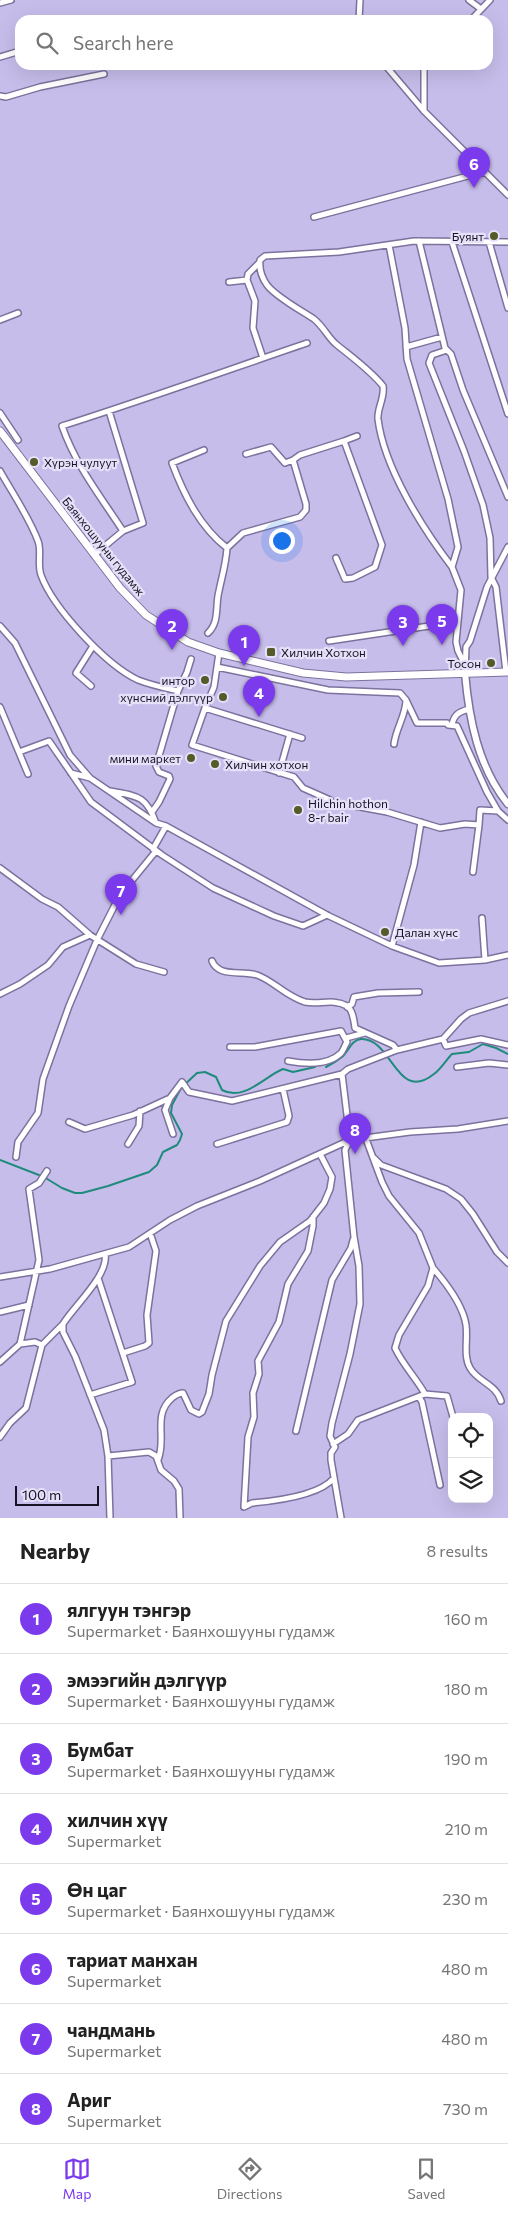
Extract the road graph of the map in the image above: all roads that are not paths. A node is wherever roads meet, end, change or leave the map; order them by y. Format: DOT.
graph roads {
  1 [pos="12,0"];
  2 [pos="360,0"];
  3 [pos="469,0"];
  4 [pos="490,0"];
  5 [pos="0,3"];
  6 [pos="481,8"];
  7 [pos="358,15"];
  8 [pos="475,15"];
  9 [pos="15,53"];
  10 [pos="0,57"];
  11 [pos="389,70"];
  12 [pos="424,70"];
  13 [pos="104,74"];
  14 [pos="0,96"];
  15 [pos="424,110"];
  16 [pos="486,173"];
  17 [pos="508,195"];
  18 [pos="314,217"];
  19 [pos="419,241"];
  20 [pos="452,242"];
  21 [pos="489,242"];
  22 [pos="508,242"];
  23 [pos="389,245"];
  24 [pos="259,263"];
  25 [pos="247,280"];
  26 [pos="229,282"];
  27 [pos="508,308"];
  28 [pos="18,313"];
  29 [pos="0,320"];
  30 [pos="442,337"];
  31 [pos="307,343"];
  32 [pos="406,347"];
  33 [pos="447,350"];
  34 [pos="263,358"];
  35 [pos="109,411"];
  36 [pos="508,414"];
  37 [pos="0,415"];
  38 [pos="0,431"];
  39 [pos="357,436"];
  40 [pos="18,440"];
  41 [pos="344,441"];
  42 [pos="204,450"];
  43 [pos="246,454"];
  44 [pos="293,460"];
  45 [pos="0,471"];
  46 [pos="508,497"];
  47 [pos="123,532"];
  48 [pos="508,547"];
  49 [pos="227,548"];
  50 [pos="94,554"];
  51 [pos="336,558"];
  52 [pos="452,567"];
  53 [pos="491,577"];
  54 [pos="0,626"];
  55 [pos="456,627"];
  56 [pos="208,633"];
  57 [pos="329,642"];
  58 [pos="93,646"];
  59 [pos="220,654"];
  60 [pos="506,655"];
  61 [pos="191,659"];
  62 [pos="217,667"];
  63 [pos="465,669"];
  64 [pos="507,672"];
  65 [pos="91,686"];
  66 [pos="178,691"];
  67 [pos="406,700"];
  68 [pos="0,707"];
  69 [pos="205,708"];
  70 [pos="469,710"];
  71 [pos="452,725"];
  72 [pos="290,734"];
  73 [pos="302,738"];
  74 [pos="394,744"];
  75 [pos="19,752"];
  76 [pos="71,773"];
  77 [pos="279,773"];
  78 [pos="28,774"];
  79 [pos="90,778"];
  80 [pos="108,791"];
  81 [pos="330,800"];
  82 [pos="508,804"];
  83 [pos="355,806"];
  84 [pos="498,811"];
  85 [pos="152,812"];
  86 [pos="508,820"];
  87 [pos="421,822"];
  88 [pos="156,823"];
  89 [pos="480,825"];
  90 [pos="166,826"];
  91 [pos="155,850"];
  92 [pos="0,868"];
  93 [pos="473,872"];
  94 [pos="327,915"];
  95 [pos="482,918"];
  96 [pos="90,935"];
  97 [pos="97,940"];
  98 [pos="392,946"];
  99 [pos="508,956"];
  100 [pos="485,960"];
  101 [pos="212,961"];
  102 [pos="164,972"];
  103 [pos="419,992"];
  104 [pos="0,994"];
  105 [pos="508,1001"];
  106 [pos="347,1007"];
  107 [pos="366,1033"];
  108 [pos="346,1038"];
  109 [pos="443,1040"];
  110 [pos="508,1045"];
  111 [pos="230,1047"];
  112 [pos="395,1051"];
  113 [pos="288,1061"];
  114 [pos="508,1065"];
  115 [pos="457,1066"];
  116 [pos="342,1074"];
  117 [pos="283,1089"];
  118 [pos="170,1098"];
  119 [pos="140,1111"];
  120 [pos="508,1121"];
  121 [pos="69,1122"];
  122 [pos="173,1134"];
  123 [pos="366,1139"];
  124 [pos="350,1140"];
  125 [pos="128,1144"];
  126 [pos="217,1144"];
  127 [pos="320,1154"];
  128 [pos="372,1156"];
  129 [pos="16,1158"];
  130 [pos="45,1174"];
  131 [pos="313,1217"];
  132 [pos="150,1233"];
  133 [pos="354,1237"];
  134 [pos="105,1254"];
  135 [pos="508,1263"];
  136 [pos="433,1268"];
  137 [pos="36,1272"];
  138 [pos="0,1277"];
  139 [pos="98,1278"];
  140 [pos="29,1305"];
  141 [pos="0,1312"];
  142 [pos="63,1324"];
  143 [pos="20,1344"];
  144 [pos="42,1345"];
  145 [pos="123,1353"];
  146 [pos="0,1362"];
  147 [pos="425,1394"];
  148 [pos="90,1395"];
  149 [pos="419,1398"];
  150 [pos="501,1401"];
  151 [pos="452,1413"];
  152 [pos="296,1431"];
  153 [pos="0,1437"];
  154 [pos="334,1444"];
  155 [pos="108,1456"];
  156 [pos="158,1460"];
  157 [pos="334,1478"];
  158 [pos="440,1485"];
  159 [pos="110,1518"];
  160 [pos="180,1518"];
  161 [pos="341,1518"];
  1 -- 5 [label="street"];
  2 -- 7 [label="street"];
  3 -- 6 [label="street"];
  4 -- 6 [label="street"];
  6 -- 8 [label="street"];
  9 -- 10 [label="street"];
  11 -- 15 [label="street"];
  12 -- 15 [label="street"];
  13 -- 14 [label="street"];
  15 -- 16 [label="street"];
  16 -- 17 [label="street"];
  16 -- 18 [label="street"];
  19 -- 20 [label="street"];
  19 -- 23 [label="street"];
  19 -- 30 [label="street"];
  20 -- 21 [label="street"];
  20 -- 36 [label="street"];
  21 -- 22 [label="street"];
  21 -- 27 [label="street"];
  23 -- 24 [label="street"];
  23 -- 32 [label="street"];
  24 -- 25 [label="street"];
  24 -- 52 [label="street"];
  25 -- 26 [label="street"];
  25 -- 34 [label="street"];
  28 -- 29 [label="street"];
  30 -- 32 [label="street"];
  30 -- 33 [label="street"];
  31 -- 34 [label="street"];
  32 -- 52 [label="street"];
  33 -- 46 [label="street"];
  33 -- 53 [label="street"];
  34 -- 35 [label="street"];
  35 -- 47 [label="street"];
  35 -- 47 [label="street"];
  37 -- 40 [label="street"];
  38 -- 50 [label="main road, Баянхошууны гудамж"];
  39 -- 41 [label="street"];
  41 -- 44 [label="street"];
  41 -- 51 [label="street"];
  42 -- 49 [label="street"];
  43 -- 44 [label="street"];
  44 -- 49 [label="street"];
  45 -- 58 [label="street"];
  47 -- 50 [label="street"];
  48 -- 53 [label="street"];
  49 -- 56 [label="street"];
  50 -- 59 [label="main road, Баянхошууны гудамж"];
  52 -- 55 [label="street"];
  53 -- 60 [label="street"];
  53 -- 63 [label="street"];
  54 -- 79 [label="street"];
  55 -- 57 [label="street"];
  55 -- 63 [label="street"];
  58 -- 65 [label="street"];
  58 -- 66 [label="street"];
  59 -- 62 [label="street"];
  59 -- 63 [label="main road, Баянхошууны гудамж"];
  60 -- 64 [label="street"];
  61 -- 66 [label="street"];
  62 -- 67 [label="street"];
  62 -- 69 [label="street"];
  63 -- 64 [label="main road, Баянхошууны гудамж"];
  63 -- 70 [label="street"];
  66 -- 85 [label="street"];
  67 -- 71 [label="street"];
  67 -- 74 [label="street"];
  68 -- 75 [label="street"];
  69 -- 72 [label="street"];
  69 -- 77 [label="street"];
  70 -- 71 [label="street"];
  70 -- 82 [label="street"];
  71 -- 84 [label="street"];
  72 -- 73 [label="street"];
  72 -- 77 [label="street"];
  75 -- 76 [label="street"];
  75 -- 78 [label="street"];
  76 -- 79 [label="street"];
  76 -- 91 [label="street"];
  77 -- 81 [label="street"];
  79 -- 80 [label="street"];
  80 -- 85 [label="street"];
  80 -- 88 [label="street"];
  83 -- 87 [label="street"];
  84 -- 86 [label="street"];
  84 -- 89 [label="street"];
  85 -- 88 [label="street"];
  87 -- 89 [label="street"];
  87 -- 98 [label="street"];
  88 -- 90 [label="street"];
  89 -- 93 [label="street"];
  90 -- 91 [label="street"];
  90 -- 94 [label="street"];
  91 -- 94 [label="street"];
  91 -- 97 [label="street"];
  92 -- 96 [label="street"];
  94 -- 98 [label="street"];
  95 -- 100 [label="street"];
  96 -- 97 [label="street"];
  96 -- 104 [label="street"];
  97 -- 102 [label="street"];
  97 -- 129 [label="street"];
  98 -- 100 [label="street"];
  99 -- 100 [label="street"];
  101 -- 106 [label="street"];
  103 -- 106 [label="street"];
  105 -- 109 [label="street"];
  106 -- 107 [label="street"];
  107 -- 108 [label="street"];
  107 -- 112 [label="street"];
  108 -- 111 [label="street"];
  108 -- 113 [label="street"];
  109 -- 110 [label="street"];
  109 -- 112 [label="street"];
  112 -- 116 [label="street"];
  114 -- 115 [label="street"];
  116 -- 117 [label="street"];
  116 -- 124 [label="street"];
  117 -- 118 [label="street"];
  117 -- 126 [label="street"];
  118 -- 119 [label="street"];
  118 -- 122 [label="street"];
  119 -- 121 [label="street"];
  119 -- 125 [label="street"];
  120 -- 123 [label="street"];
  123 -- 124 [label="street"];
  123 -- 128 [label="street"];
  124 -- 127 [label="street"];
  124 -- 133 [label="street"];
  127 -- 131 [label="street"];
  127 -- 132 [label="street"];
  128 -- 135 [label="street"];
  128 -- 136 [label="street"];
  130 -- 137 [label="street"];
  131 -- 156 [label="street"];
  131 -- 157 [label="street"];
  132 -- 134 [label="street"];
  132 -- 145 [label="street"];
  133 -- 152 [label="street"];
  133 -- 154 [label="street"];
  134 -- 137 [label="street"];
  134 -- 139 [label="street"];
  136 -- 147 [label="street"];
  136 -- 150 [label="street"];
  137 -- 138 [label="street"];
  137 -- 140 [label="street"];
  139 -- 142 [label="street"];
  139 -- 145 [label="street"];
  140 -- 141 [label="street"];
  140 -- 143 [label="street"];
  142 -- 144 [label="street"];
  142 -- 148 [label="street"];
  143 -- 144 [label="street"];
  143 -- 146 [label="street"];
  144 -- 153 [label="street"];
  145 -- 148 [label="street"];
  147 -- 149 [label="street"];
  147 -- 151 [label="street"];
  148 -- 155 [label="street"];
  149 -- 154 [label="street"];
  149 -- 158 [label="street"];
  154 -- 157 [label="street"];
  155 -- 156 [label="street"];
  155 -- 159 [label="street"];
  156 -- 160 [label="street"];
  157 -- 161 [label="street"];
}
